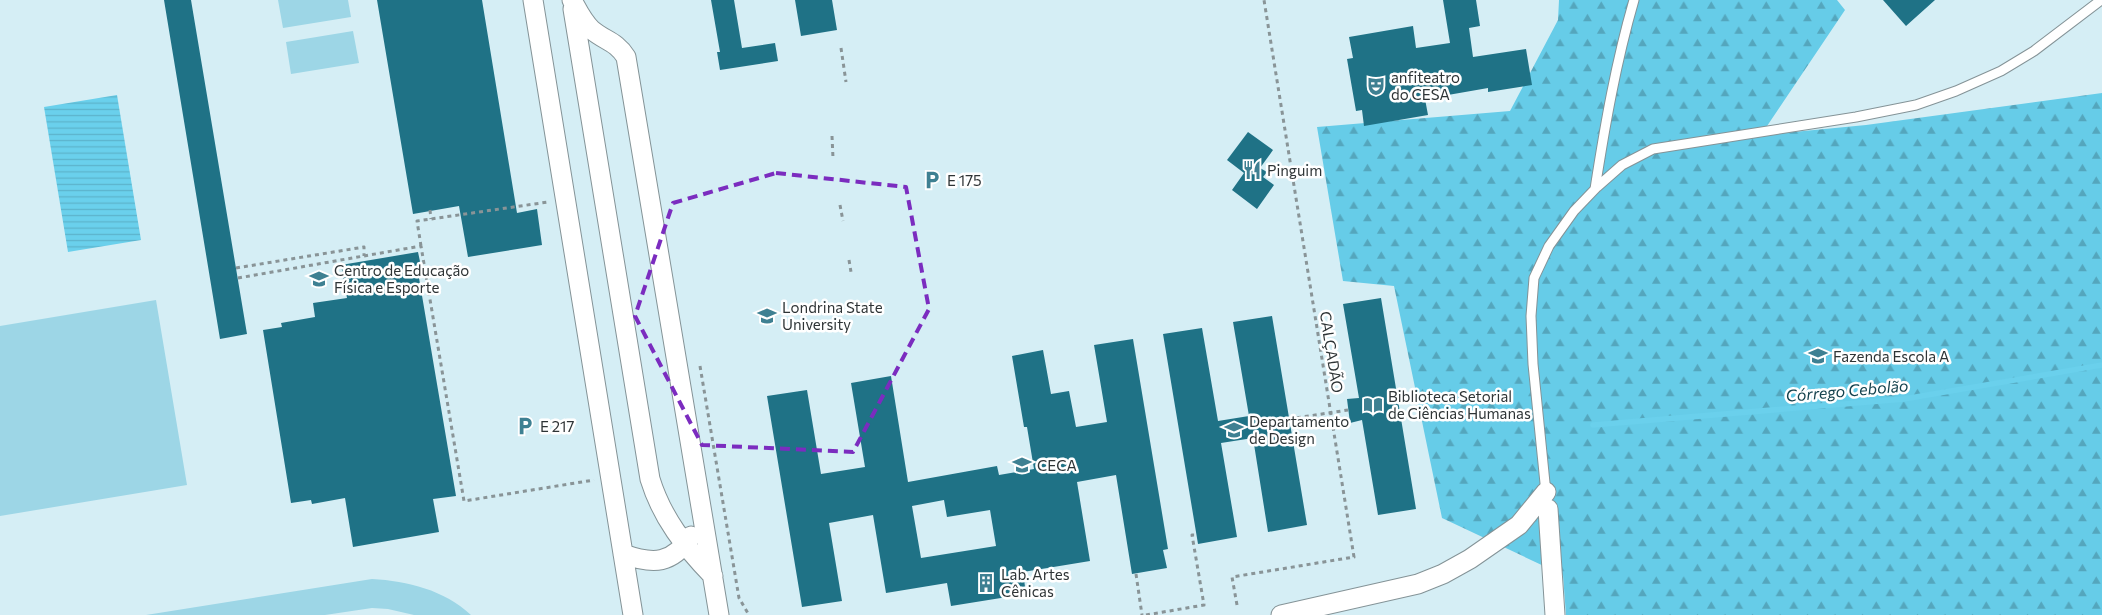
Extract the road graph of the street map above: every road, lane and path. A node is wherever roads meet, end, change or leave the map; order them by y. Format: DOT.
graph roads {
  1 [pos="533,0"];
  2 [pos="572,0"];
  3 [pos="1264,0"];
  4 [pos="1634,0"];
  5 [pos="2100,0"];
  6 [pos="841,48"];
  7 [pos="846,82"];
  8 [pos="832,136"];
  9 [pos="834,158"];
  10 [pos="1595,189"];
  11 [pos="556,200"];
  12 [pos="840,205"];
  13 [pos="430,210"];
  14 [pos="431,219"];
  15 [pos="843,221"];
  16 [pos="421,246"];
  17 [pos="364,256"];
  18 [pos="849,260"];
  19 [pos="236,268"];
  20 [pos="851,272"];
  21 [pos="238,278"];
  22 [pos="700,366"];
  23 [pos="1348,410"];
  24 [pos="1331,412"];
  25 [pos="1290,419"];
  26 [pos="597,480"];
  27 [pos="1547,500"];
  28 [pos="703,517"];
  29 [pos="1197,535"];
  30 [pos="684,546"];
  31 [pos="623,554"];
  32 [pos="1136,574"];
  33 [pos="713,576"];
  34 [pos="1237,605"];
  35 [pos="633,615"];
  36 [pos="719,615"];
  37 [pos="749,615"];
  38 [pos="1144,615"];
  39 [pos="1281,615"];
  40 [pos="1555,615"];
  1 -- 31 [label="street"];
  2 -- 28 [label="street"];
  2 -- 30 [label="street"];
  3 -- 24 [label="path, CALÇADÃO"];
  4 -- 10 [label="lane"];
  5 -- 10 [label="lane"];
  6 -- 7 [label="path"];
  8 -- 9 [label="path"];
  10 -- 27 [label="lane"];
  11 -- 14 [label="path"];
  12 -- 15 [label="path"];
  13 -- 14 [label="path"];
  14 -- 16 [label="path"];
  16 -- 17 [label="path"];
  16 -- 26 [label="path"];
  17 -- 19 [label="path"];
  17 -- 21 [label="path"];
  18 -- 20 [label="path"];
  22 -- 37 [label="path"];
  23 -- 24 [label="path"];
  24 -- 25 [label="path"];
  24 -- 34 [label="path, CALÇADÃO"];
  27 -- 39 [label="street"];
  27 -- 40 [label="street"];
  28 -- 30 [label="street"];
  28 -- 33 [label="street"];
  29 -- 38 [label="path"];
  30 -- 31 [label="street"];
  30 -- 33 [label="street"];
  31 -- 35 [label="street"];
  32 -- 38 [label="path"];
  33 -- 36 [label="street"];
}
